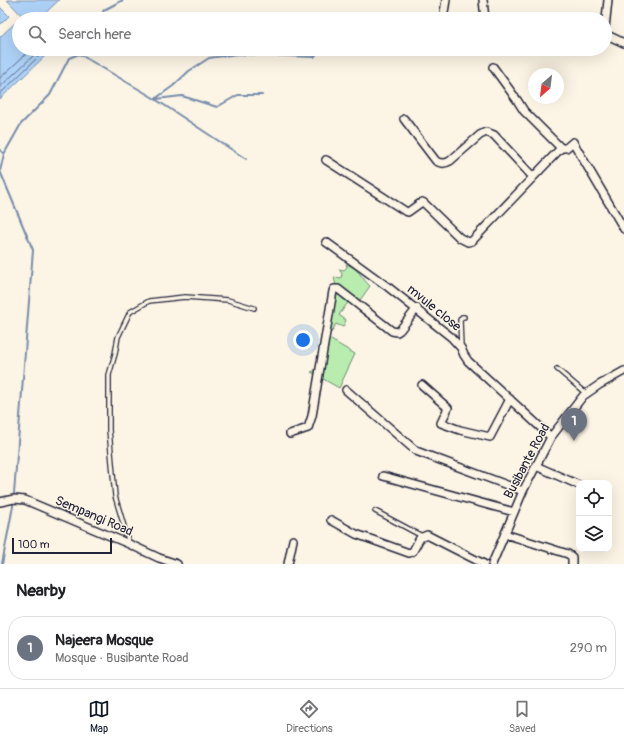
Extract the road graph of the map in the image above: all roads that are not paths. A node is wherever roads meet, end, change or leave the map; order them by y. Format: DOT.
graph roads {
  1 [pos="446,0"];
  2 [pos="483,0"];
  3 [pos="608,0"];
  4 [pos="444,12"];
  5 [pos="484,12"];
  6 [pos="607,12"];
  7 [pos="612,37"];
  8 [pos="624,43"];
  9 [pos="493,67"];
  10 [pos="404,119"];
  11 [pos="561,148"];
  12 [pos="326,160"];
  13 [pos="533,177"];
  14 [pos="624,229"];
  15 [pos="326,242"];
  16 [pos="254,308"];
  17 [pos="417,308"];
  18 [pos="464,317"];
  19 [pos="461,348"];
  20 [pos="558,369"];
  21 [pos="624,371"];
  22 [pos="422,385"];
  23 [pos="346,390"];
  24 [pos="583,396"];
  25 [pos="510,399"];
  26 [pos="290,434"];
  27 [pos="551,437"];
  28 [pos="536,466"];
  29 [pos="383,476"];
  30 [pos="576,484"];
  31 [pos="523,491"];
  32 [pos="0,502"];
  33 [pos="375,511"];
  34 [pos="514,512"];
  35 [pos="331,520"];
  36 [pos="505,534"];
  37 [pos="422,536"];
  38 [pos="293,540"];
  39 [pos="129,544"];
  40 [pos="158,561"];
  41 [pos="177,564"];
  42 [pos="288,564"];
  43 [pos="484,564"];
  44 [pos="492,564"];
  45 [pos="572,564"];
  1 -- 4 [label="street"];
  2 -- 5 [label="street"];
  3 -- 6 [label="street"];
  7 -- 8 [label="street"];
  9 -- 11 [label="street"];
  10 -- 13 [label="street"];
  11 -- 13 [label="street"];
  11 -- 14 [label="street"];
  12 -- 13 [label="street"];
  15 -- 17 [label="street, mvule close"];
  16 -- 39 [label="lane"];
  17 -- 19 [label="street, mvule close"];
  17 -- 26 [label="street"];
  18 -- 19 [label="lane"];
  19 -- 25 [label="street, mvule close"];
  20 -- 24 [label="lane"];
  21 -- 24 [label="street, Busibante Road"];
  22 -- 25 [label="street"];
  23 -- 31 [label="street"];
  24 -- 27 [label="street, Busibante Road"];
  25 -- 27 [label="street, mvule close"];
  27 -- 28 [label="street, Busibante Road"];
  28 -- 30 [label="street"];
  28 -- 31 [label="street, Busibante Road"];
  29 -- 34 [label="street"];
  31 -- 34 [label="street, Busibante Road"];
  32 -- 39 [label="street, Sempangi Road"];
  33 -- 37 [label="lane"];
  34 -- 36 [label="street, Busibante Road"];
  35 -- 37 [label="street"];
  36 -- 44 [label="street, Busibante Road"];
  36 -- 45 [label="street"];
  37 -- 43 [label="street"];
  38 -- 42 [label="street"];
  39 -- 40 [label="street, Sempangi Road"];
  40 -- 41 [label="street, Sempangi Road"];
}
